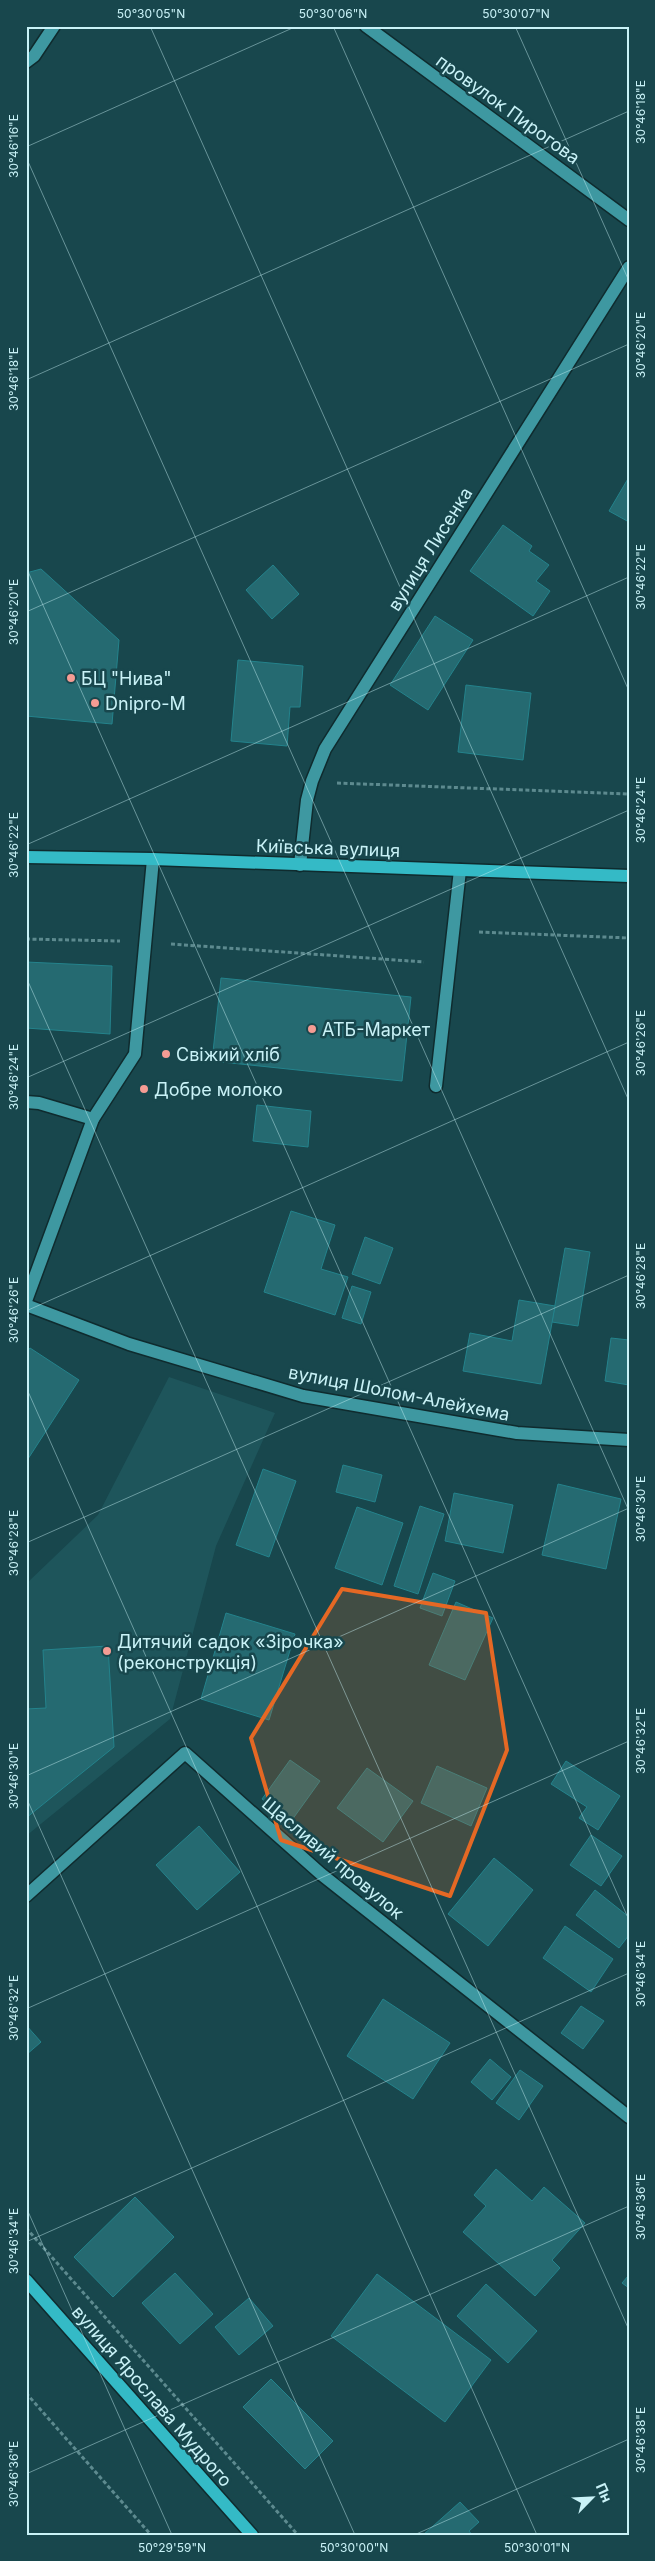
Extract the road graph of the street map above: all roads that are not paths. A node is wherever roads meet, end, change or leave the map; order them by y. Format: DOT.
graph roads {
  1 [pos="54,26"];
  2 [pos="366,26"];
  3 [pos="26,62"];
  4 [pos="629,220"];
  5 [pos="629,267"];
  6 [pos="26,857"];
  7 [pos="153,859"];
  8 [pos="300,865"];
  9 [pos="460,870"];
  10 [pos="629,876"];
  11 [pos="436,1086"];
  12 [pos="26,1102"];
  13 [pos="93,1120"];
  14 [pos="27,1296"];
  15 [pos="629,1440"];
  16 [pos="26,1896"];
  17 [pos="629,2117"];
  18 [pos="26,2280"];
  19 [pos="252,2535"];
  1 -- 3 [label="street"];
  2 -- 4 [label="street, провулок Пирогова"];
  5 -- 8 [label="street, вулиця Лисенка"];
  6 -- 7 [label="main road, Київська вулиця"];
  7 -- 8 [label="main road, Київська вулиця"];
  7 -- 13 [label="street"];
  8 -- 9 [label="main road, Київська вулиця"];
  9 -- 10 [label="main road, Київська вулиця"];
  9 -- 11 [label="street"];
  12 -- 13 [label="street"];
  13 -- 14 [label="street"];
  14 -- 15 [label="street, вулиця Шолом-Алейхема"];
  16 -- 17 [label="street, Щасливий провулок"];
  18 -- 19 [label="main road, вулиця Ярослава Мудрого"];
}
